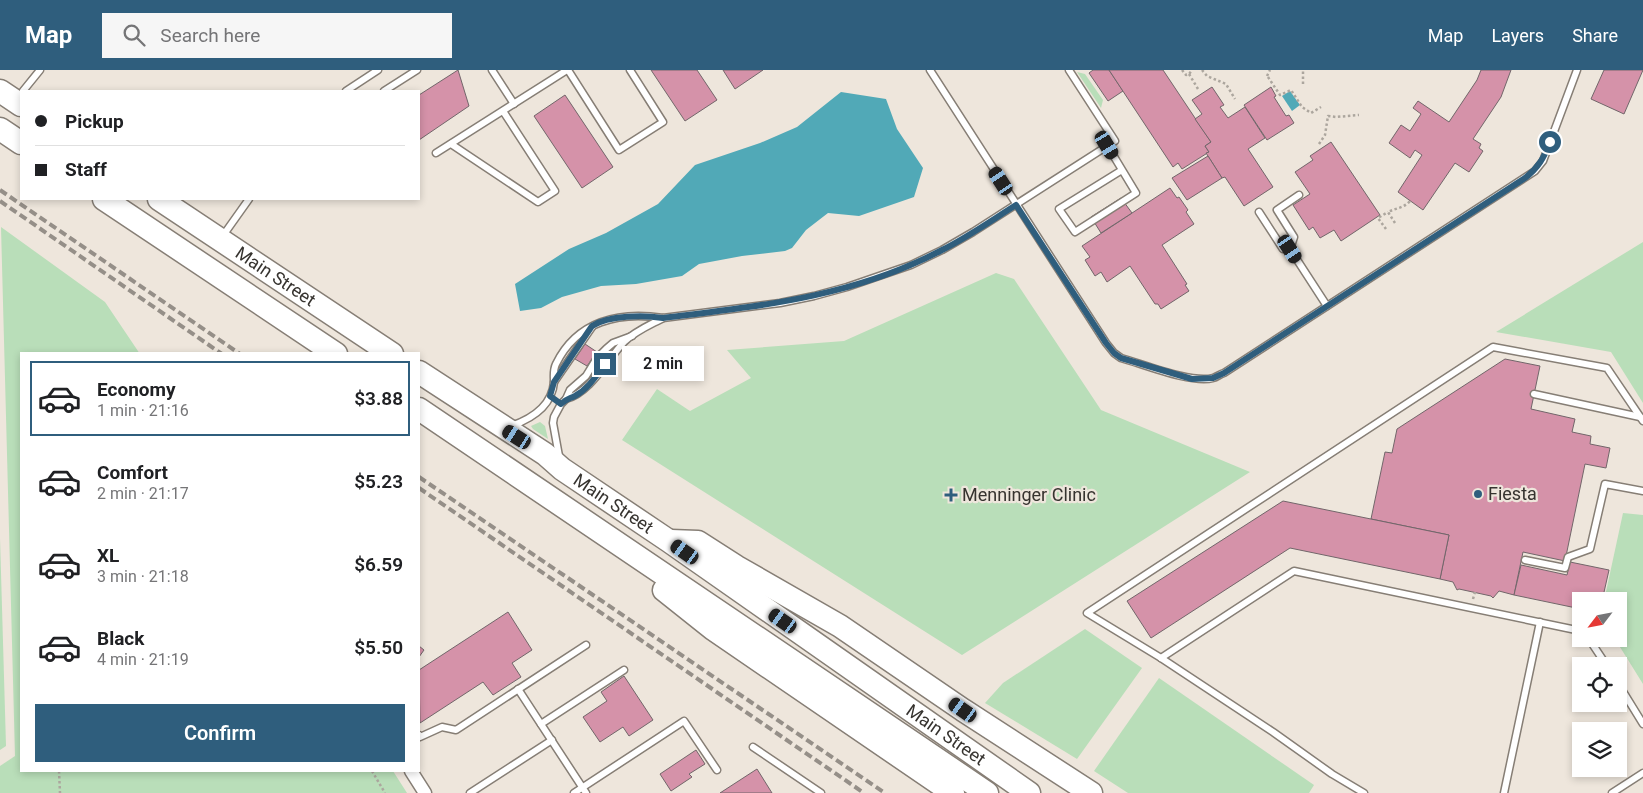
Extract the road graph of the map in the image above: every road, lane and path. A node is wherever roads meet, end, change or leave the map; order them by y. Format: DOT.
graph roads {
  1 [pos="40,70"];
  2 [pos="378,70"];
  3 [pos="417,70"];
  4 [pos="492,70"];
  5 [pos="568,70"];
  6 [pos="630,70"];
  7 [pos="930,70"];
  8 [pos="1070,70"];
  9 [pos="1182,70"];
  10 [pos="1192,70"];
  11 [pos="1202,70"];
  12 [pos="1270,70"];
  13 [pos="1304,70"];
  14 [pos="1577,70"];
  15 [pos="1189,74"];
  16 [pos="1303,84"];
  17 [pos="1198,89"];
  18 [pos="22,90"];
  19 [pos="348,90"];
  20 [pos="386,90"];
  21 [pos="1235,99"];
  22 [pos="514,104"];
  23 [pos="1321,107"];
  24 [pos="504,110"];
  25 [pos="1358,114"];
  26 [pos="0,129"];
  27 [pos="20,142"];
  28 [pos="451,144"];
  29 [pos="1319,144"];
  30 [pos="1107,145"];
  31 [pos="436,154"];
  32 [pos="1122,170"];
  33 [pos="1299,195"];
  34 [pos="105,200"];
  35 [pos="160,200"];
  36 [pos="248,200"];
  37 [pos="1410,201"];
  38 [pos="1016,205"];
  39 [pos="1259,212"];
  40 [pos="1388,212"];
  41 [pos="1395,223"];
  42 [pos="1386,229"];
  43 [pos="220,240"];
  44 [pos="1290,249"];
  45 [pos="1326,306"];
  46 [pos="663,318"];
  47 [pos="632,336"];
  48 [pos="333,352"];
  49 [pos="389,352"];
  50 [pos="420,373"];
  51 [pos="1534,394"];
  52 [pos="550,396"];
  53 [pos="566,399"];
  54 [pos="561,404"];
  55 [pos="420,410"];
  56 [pos="1642,419"];
  57 [pos="503,428"];
  58 [pos="562,469"];
  59 [pos="528,482"];
  60 [pos="1643,491"];
  61 [pos="669,541"];
  62 [pos="1525,560"];
  63 [pos="1540,622"];
  64 [pos="1572,629"];
  65 [pos="586,645"];
  66 [pos="1161,658"];
  67 [pos="624,670"];
  68 [pos="518,689"];
  69 [pos="1627,698"];
  70 [pos="541,724"];
  71 [pos="1643,724"];
  72 [pos="420,737"];
  73 [pos="552,740"];
  74 [pos="753,747"];
  75 [pos="717,770"];
  76 [pos="58,772"];
  77 [pos="373,772"];
  78 [pos="412,772"];
  79 [pos="1643,773"];
  80 [pos="584,790"];
  81 [pos="60,793"];
  82 [pos="385,793"];
  83 [pos="426,793"];
  84 [pos="470,793"];
  85 [pos="574,793"];
  86 [pos="821,793"];
  87 [pos="953,793"];
  88 [pos="987,793"];
  89 [pos="1029,793"];
  90 [pos="1091,793"];
  91 [pos="1364,793"];
  92 [pos="1504,793"];
  93 [pos="1612,793"];
  1 -- 18 [label="lane"];
  2 -- 19 [label="lane"];
  3 -- 20 [label="lane"];
  4 -- 22 [label="lane"];
  5 -- 6 [label="lane"];
  5 -- 22 [label="lane"];
  7 -- 38 [label="lane"];
  8 -- 30 [label="lane"];
  9 -- 15 [label="path"];
  10 -- 15 [label="path"];
  11 -- 21 [label="path"];
  12 -- 23 [label="path"];
  13 -- 16 [label="path"];
  14 -- 45 [label="lane"];
  15 -- 17 [label="path"];
  22 -- 24 [label="lane"];
  24 -- 28 [label="lane"];
  24 -- 28 [label="lane"];
  25 -- 29 [label="path"];
  26 -- 27 [label="highway"];
  28 -- 31 [label="lane"];
  30 -- 32 [label="lane"];
  30 -- 38 [label="lane"];
  32 -- 32 [label="lane"];
  33 -- 44 [label="lane"];
  34 -- 48 [label="highway, Main Street"];
  35 -- 43 [label="highway, Main Street"];
  36 -- 43 [label="lane"];
  37 -- 40 [label="path"];
  38 -- 45 [label="lane"];
  38 -- 46 [label="lane"];
  39 -- 44 [label="lane"];
  40 -- 41 [label="path"];
  40 -- 42 [label="path"];
  43 -- 49 [label="highway, Main Street"];
  44 -- 45 [label="lane"];
  46 -- 47 [label="lane"];
  46 -- 52 [label="lane"];
  47 -- 53 [label="lane"];
  47 -- 53 [label="lane"];
  50 -- 57 [label="highway, Main Street"];
  51 -- 56 [label="lane"];
  52 -- 54 [label="lane"];
  52 -- 57 [label="lane"];
  53 -- 54 [label="lane"];
  54 -- 58 [label="lane"];
  55 -- 59 [label="highway, Main Street"];
  56 -- 66 [label="lane"];
  57 -- 58 [label="highway, Main Street"];
  58 -- 61 [label="highway, Main Street"];
  59 -- 87 [label="highway"];
  59 -- 88 [label="highway, Main Street"];
  60 -- 62 [label="lane"];
  61 -- 89 [label="highway, Main Street"];
  61 -- 90 [label="highway"];
  63 -- 64 [label="lane"];
  63 -- 66 [label="lane"];
  63 -- 92 [label="lane"];
  65 -- 68 [label="lane"];
  66 -- 91 [label="lane"];
  67 -- 70 [label="lane"];
  68 -- 70 [label="lane"];
  68 -- 72 [label="lane"];
  69 -- 71 [label="lane"];
  70 -- 73 [label="lane"];
  73 -- 80 [label="lane"];
  73 -- 84 [label="lane"];
  74 -- 86 [label="lane"];
  75 -- 80 [label="lane"];
  76 -- 81 [label="path"];
  77 -- 82 [label="path"];
  78 -- 83 [label="street"];
  79 -- 93 [label="lane"];
  80 -- 85 [label="lane"];
}
